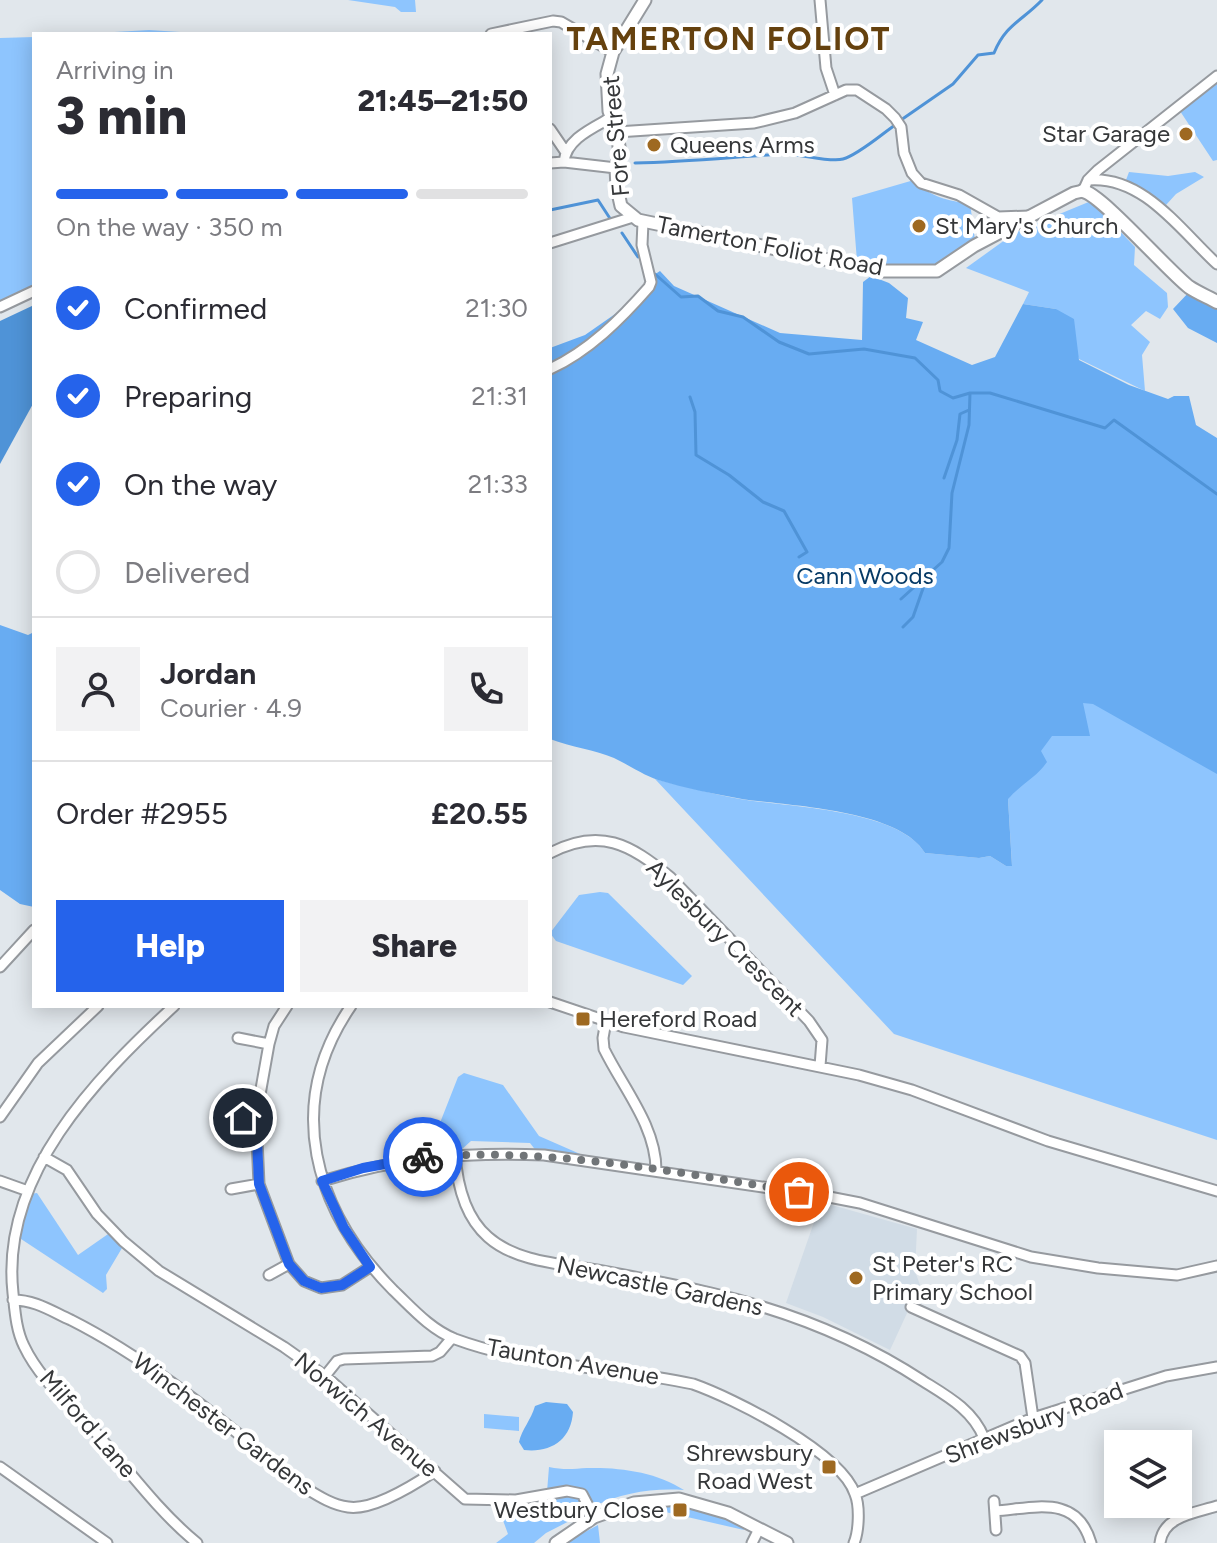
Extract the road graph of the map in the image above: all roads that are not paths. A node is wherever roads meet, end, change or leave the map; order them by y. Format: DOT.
graph roads {
  1 [pos="645,0"];
  2 [pos="820,0"];
  3 [pos="501,32"];
  4 [pos="613,52"];
  5 [pos="1217,76"];
  6 [pos="835,95"];
  7 [pos="612,117"];
  8 [pos="617,132"];
  9 [pos="552,133"];
  10 [pos="565,157"];
  11 [pos="552,162"];
  12 [pos="616,168"];
  13 [pos="1086,186"];
  14 [pos="1033,216"];
  15 [pos="638,219"];
  16 [pos="552,242"];
  17 [pos="1217,264"];
  18 [pos="32,292"];
  19 [pos="1217,302"];
  20 [pos="0,307"];
  21 [pos="552,368"];
  22 [pos="552,852"];
  23 [pos="32,932"];
  24 [pos="4,954"];
  25 [pos="0,967"];
  26 [pos="552,1003"];
  27 [pos="96,1008"];
  28 [pos="172,1008"];
  29 [pos="286,1008"];
  30 [pos="350,1008"];
  31 [pos="606,1021"];
  32 [pos="238,1038"];
  33 [pos="269,1044"];
  34 [pos="820,1066"];
  35 [pos="218,1115"];
  36 [pos="0,1117"];
  37 [pos="256,1117"];
  38 [pos="455,1154"];
  39 [pos="44,1157"];
  40 [pos="656,1170"];
  41 [pos="0,1181"];
  42 [pos="322,1181"];
  43 [pos="259,1184"];
  44 [pos="231,1189"];
  45 [pos="28,1191"];
  46 [pos="1217,1191"];
  47 [pos="289,1264"];
  48 [pos="1217,1266"];
  49 [pos="370,1267"];
  50 [pos="269,1275"];
  51 [pos="13,1300"];
  52 [pos="911,1307"];
  53 [pos="452,1338"];
  54 [pos="1217,1367"];
  55 [pos="325,1376"];
  56 [pos="1033,1418"];
  57 [pos="984,1438"];
  58 [pos="0,1467"];
  59 [pos="435,1471"];
  60 [pos="855,1494"];
  61 [pos="1217,1506"];
  62 [pos="594,1517"];
  63 [pos="759,1529"];
  64 [pos="996,1530"];
  65 [pos="192,1542"];
  66 [pos="107,1543"];
  67 [pos="556,1543"];
  68 [pos="752,1543"];
  69 [pos="787,1543"];
  70 [pos="854,1543"];
  71 [pos="1091,1543"];
  72 [pos="1160,1543"];
  1 -- 4 [label="street, Fore Street"];
  2 -- 6 [label="street"];
  3 -- 4 [label="street"];
  4 -- 7 [label="street, Fore Street"];
  5 -- 13 [label="street"];
  6 -- 8 [label="street"];
  6 -- 14 [label="street"];
  7 -- 8 [label="street, Fore Street"];
  7 -- 10 [label="street"];
  8 -- 12 [label="street, Fore Street"];
  9 -- 10 [label="street"];
  10 -- 11 [label="street"];
  10 -- 12 [label="street"];
  12 -- 15 [label="street, Fore Street"];
  13 -- 14 [label="street, Tamerton Foliot Road"];
  13 -- 17 [label="street"];
  13 -- 19 [label="main road"];
  14 -- 15 [label="street, Tamerton Foliot Road"];
  15 -- 16 [label="street"];
  15 -- 21 [label="street"];
  18 -- 20 [label="street"];
  22 -- 34 [label="street, Aylesbury Crescent"];
  23 -- 24 [label="street"];
  24 -- 25 [label="street"];
  26 -- 31 [label="street"];
  27 -- 36 [label="street"];
  28 -- 39 [label="street, Milford Lane"];
  29 -- 33 [label="street"];
  30 -- 42 [label="street, Taunton Avenue"];
  31 -- 34 [label="street"];
  31 -- 40 [label="street"];
  32 -- 33 [label="street"];
  33 -- 37 [label="street"];
  34 -- 46 [label="street"];
  35 -- 37 [label="street"];
  37 -- 43 [label="street"];
  38 -- 40 [label="street"];
  38 -- 42 [label="street"];
  38 -- 57 [label="street, Newcastle Gardens"];
  39 -- 45 [label="street, Milford Lane"];
  39 -- 55 [label="street, Norwich Avenue"];
  40 -- 48 [label="street"];
  41 -- 45 [label="street"];
  42 -- 49 [label="street, Taunton Avenue"];
  43 -- 44 [label="street"];
  43 -- 47 [label="street"];
  45 -- 51 [label="street, Milford Lane"];
  47 -- 49 [label="street"];
  47 -- 50 [label="street"];
  49 -- 53 [label="street, Taunton Avenue"];
  51 -- 59 [label="street, Winchester Gardens"];
  51 -- 65 [label="street, Milford Lane"];
  52 -- 56 [label="street"];
  53 -- 55 [label="street"];
  53 -- 60 [label="street, Taunton Avenue"];
  54 -- 56 [label="street, Shrewsbury Road"];
  55 -- 59 [label="street, Norwich Avenue"];
  56 -- 57 [label="street, Shrewsbury Road"];
  57 -- 60 [label="street, Shrewsbury Road"];
  58 -- 66 [label="street"];
  59 -- 62 [label="street, Norwich Avenue"];
  60 -- 70 [label="street"];
  61 -- 72 [label="street"];
  62 -- 63 [label="street"];
  62 -- 67 [label="street"];
  63 -- 68 [label="street"];
  63 -- 69 [label="street"];
  64 -- 71 [label="street"];
}
